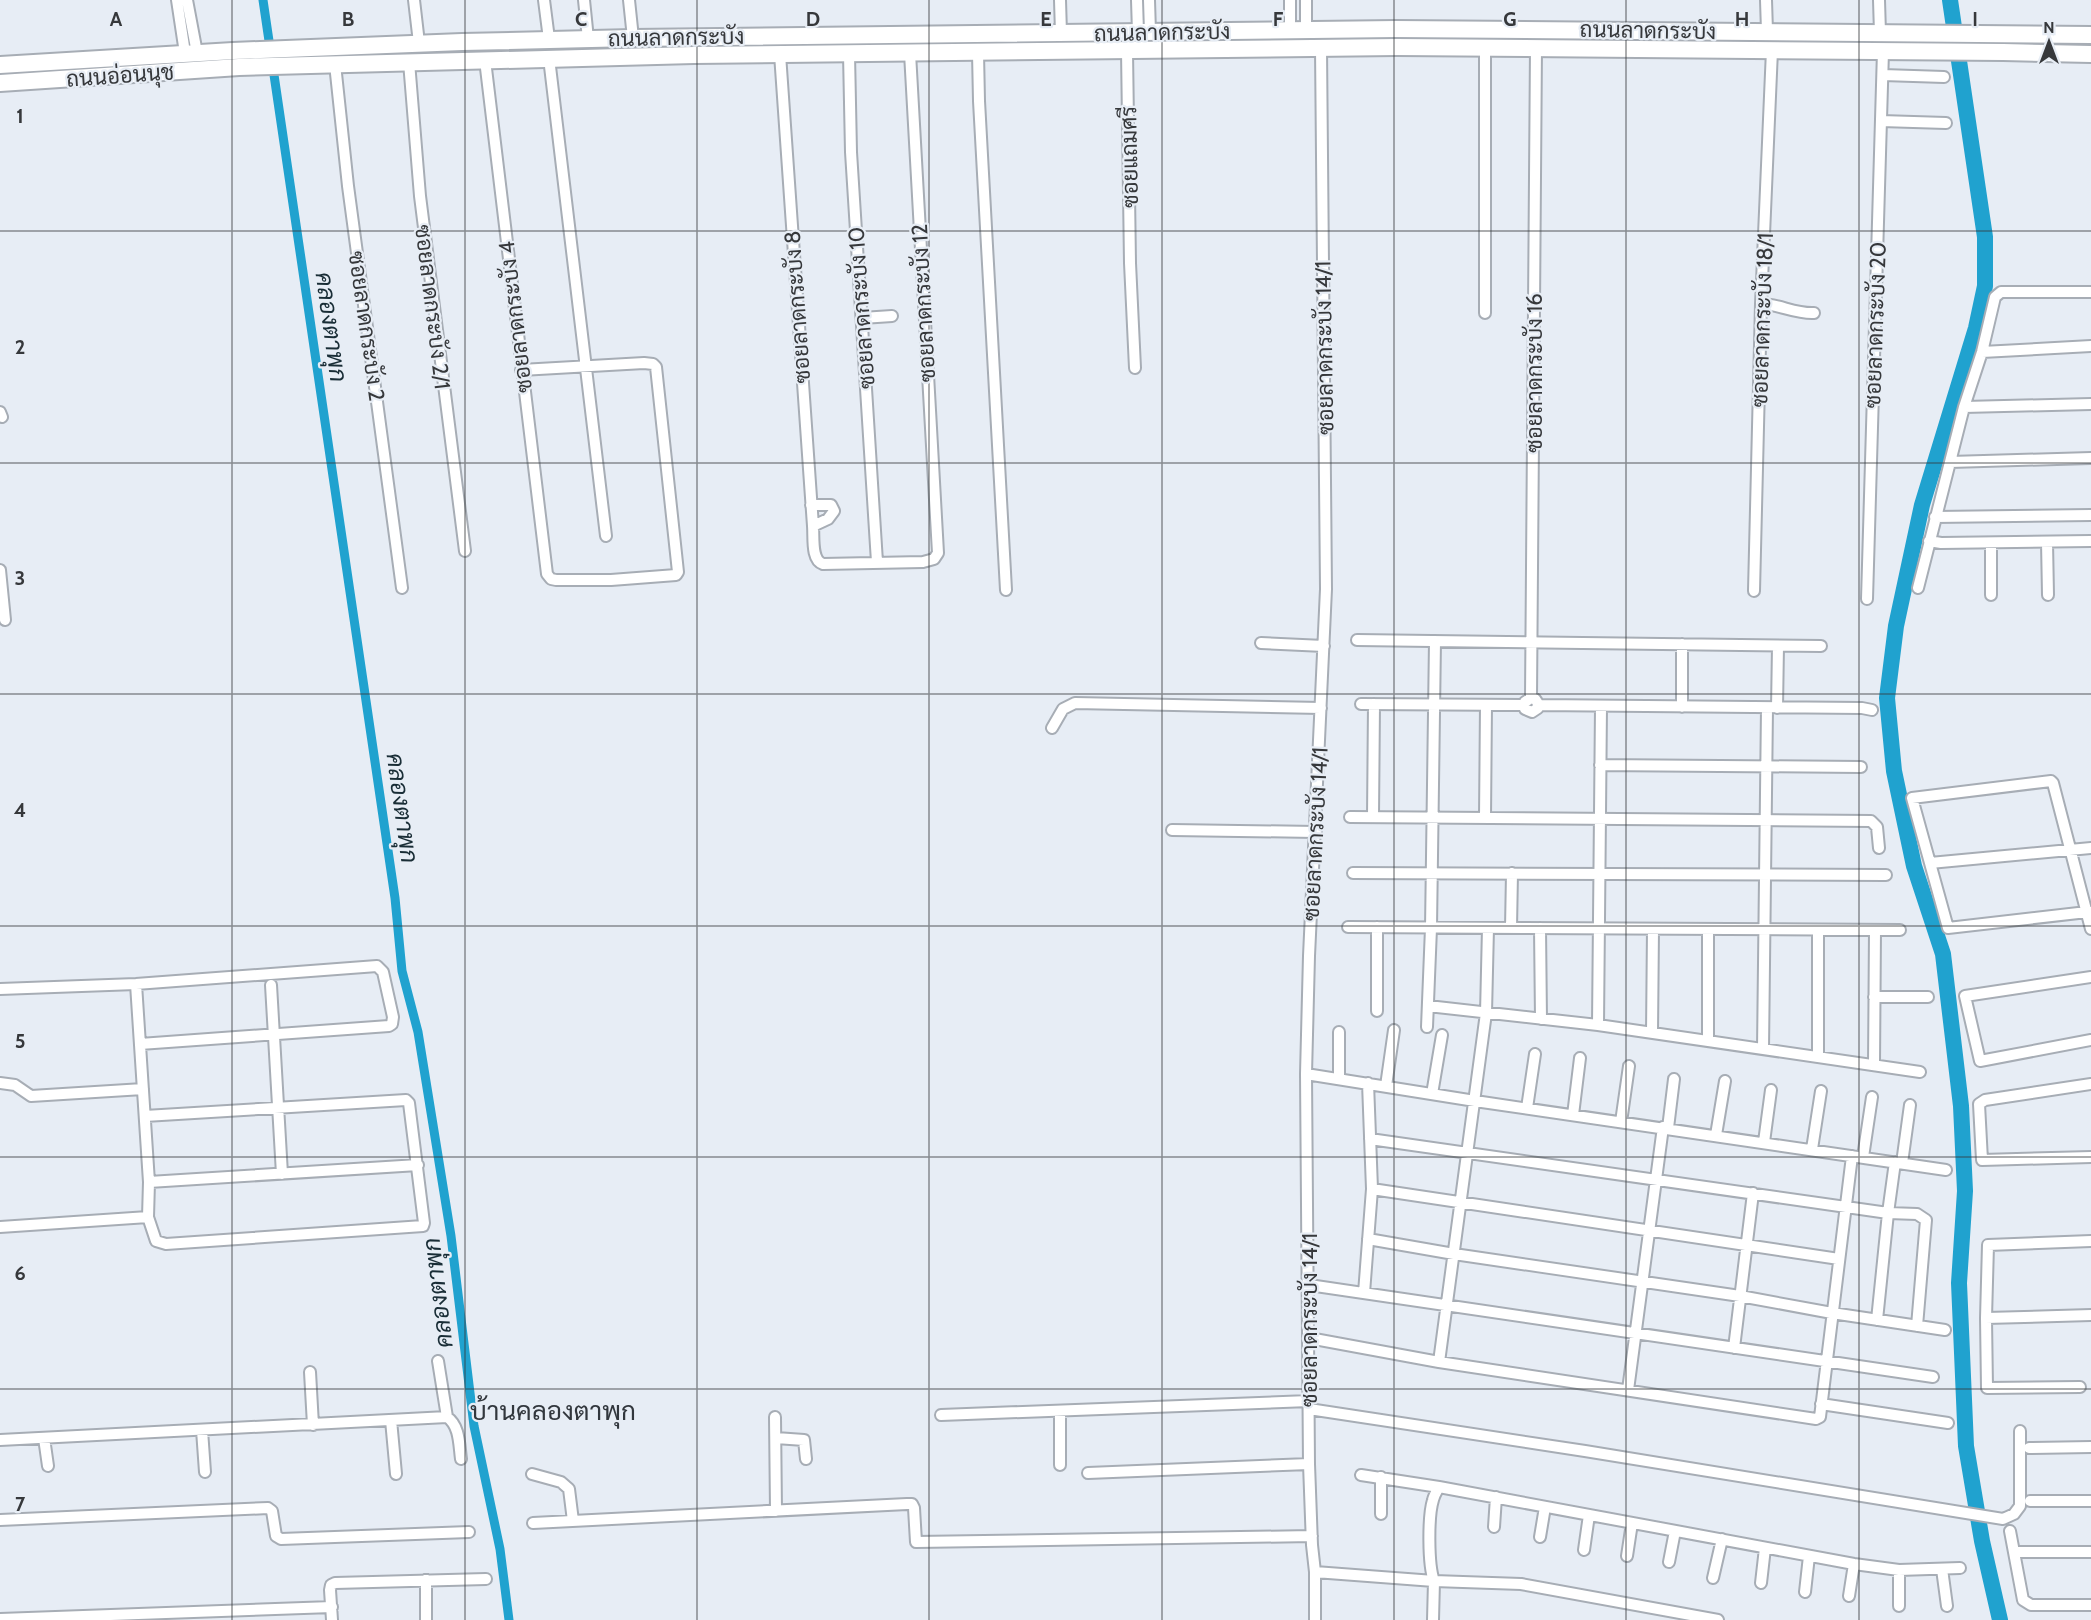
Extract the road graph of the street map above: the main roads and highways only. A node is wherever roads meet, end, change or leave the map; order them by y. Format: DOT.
graph roads {
  1 [pos="1144,32"];
  2 [pos="2091,35"];
  3 [pos="233,51"];
  4 [pos="1139,51"];
  5 [pos="2091,54"];
  6 [pos="327,59"];
  7 [pos="0,65"];
  8 [pos="239,68"];
  9 [pos="0,83"];
  1 -- 2 [label="main road, ถนนลาดกระบัง"];
  1 -- 4 [label="main road"];
  1 -- 6 [label="main road, ถนนลาดกระบัง"];
  3 -- 6 [label="main road, ถนนลาดกระบัง"];
  3 -- 7 [label="main road, ถนนอ่อนนุช"];
  4 -- 5 [label="main road, ถนนลาดกระบัง"];
  4 -- 6 [label="main road, ถนนลาดกระบัง"];
  6 -- 8 [label="main road, ถนนลาดกระบัง"];
  8 -- 9 [label="main road, ถนนอ่อนนุช"];
}
